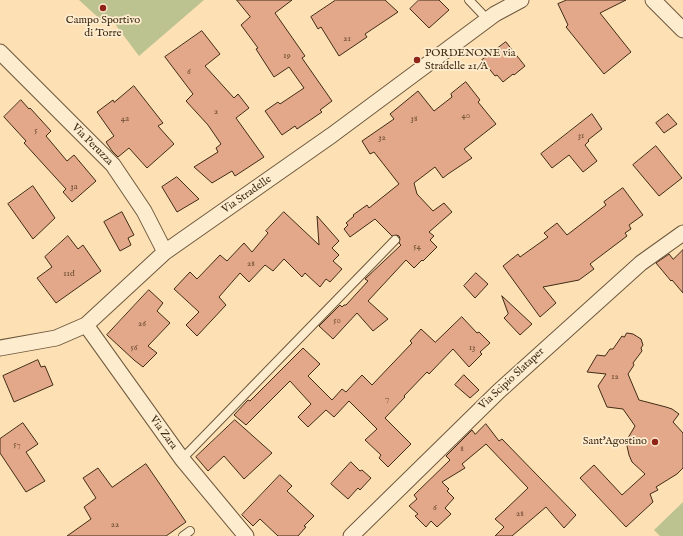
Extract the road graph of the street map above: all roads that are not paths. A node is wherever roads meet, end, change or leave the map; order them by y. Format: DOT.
graph roads {
  1 [pos="469,0"];
  2 [pos="521,0"];
  3 [pos="653,0"];
  4 [pos="488,20"];
  5 [pos="683,30"];
  6 [pos="0,52"];
  7 [pos="683,233"];
  8 [pos="395,240"];
  9 [pos="165,252"];
  10 [pos="86,325"];
  11 [pos="0,348"];
  12 [pos="182,459"];
  13 [pos="190,531"];
  14 [pos="183,536"];
  15 [pos="246,536"];
  16 [pos="351,536"];
  1 -- 4 [label="lane"];
  2 -- 4 [label="street, Via Stradelle"];
  3 -- 5 [label="street"];
  4 -- 9 [label="street, Via Stradelle"];
  6 -- 9 [label="street, Via Peruzza"];
  7 -- 16 [label="street, Via Scipio Slataper"];
  8 -- 12 [label="lane"];
  9 -- 10 [label="street, Via Stradelle"];
  10 -- 11 [label="street, Via Stradelle"];
  10 -- 12 [label="street, Via Zara"];
  12 -- 15 [label="street, Via Zara"];
  13 -- 14 [label="lane"];
}
